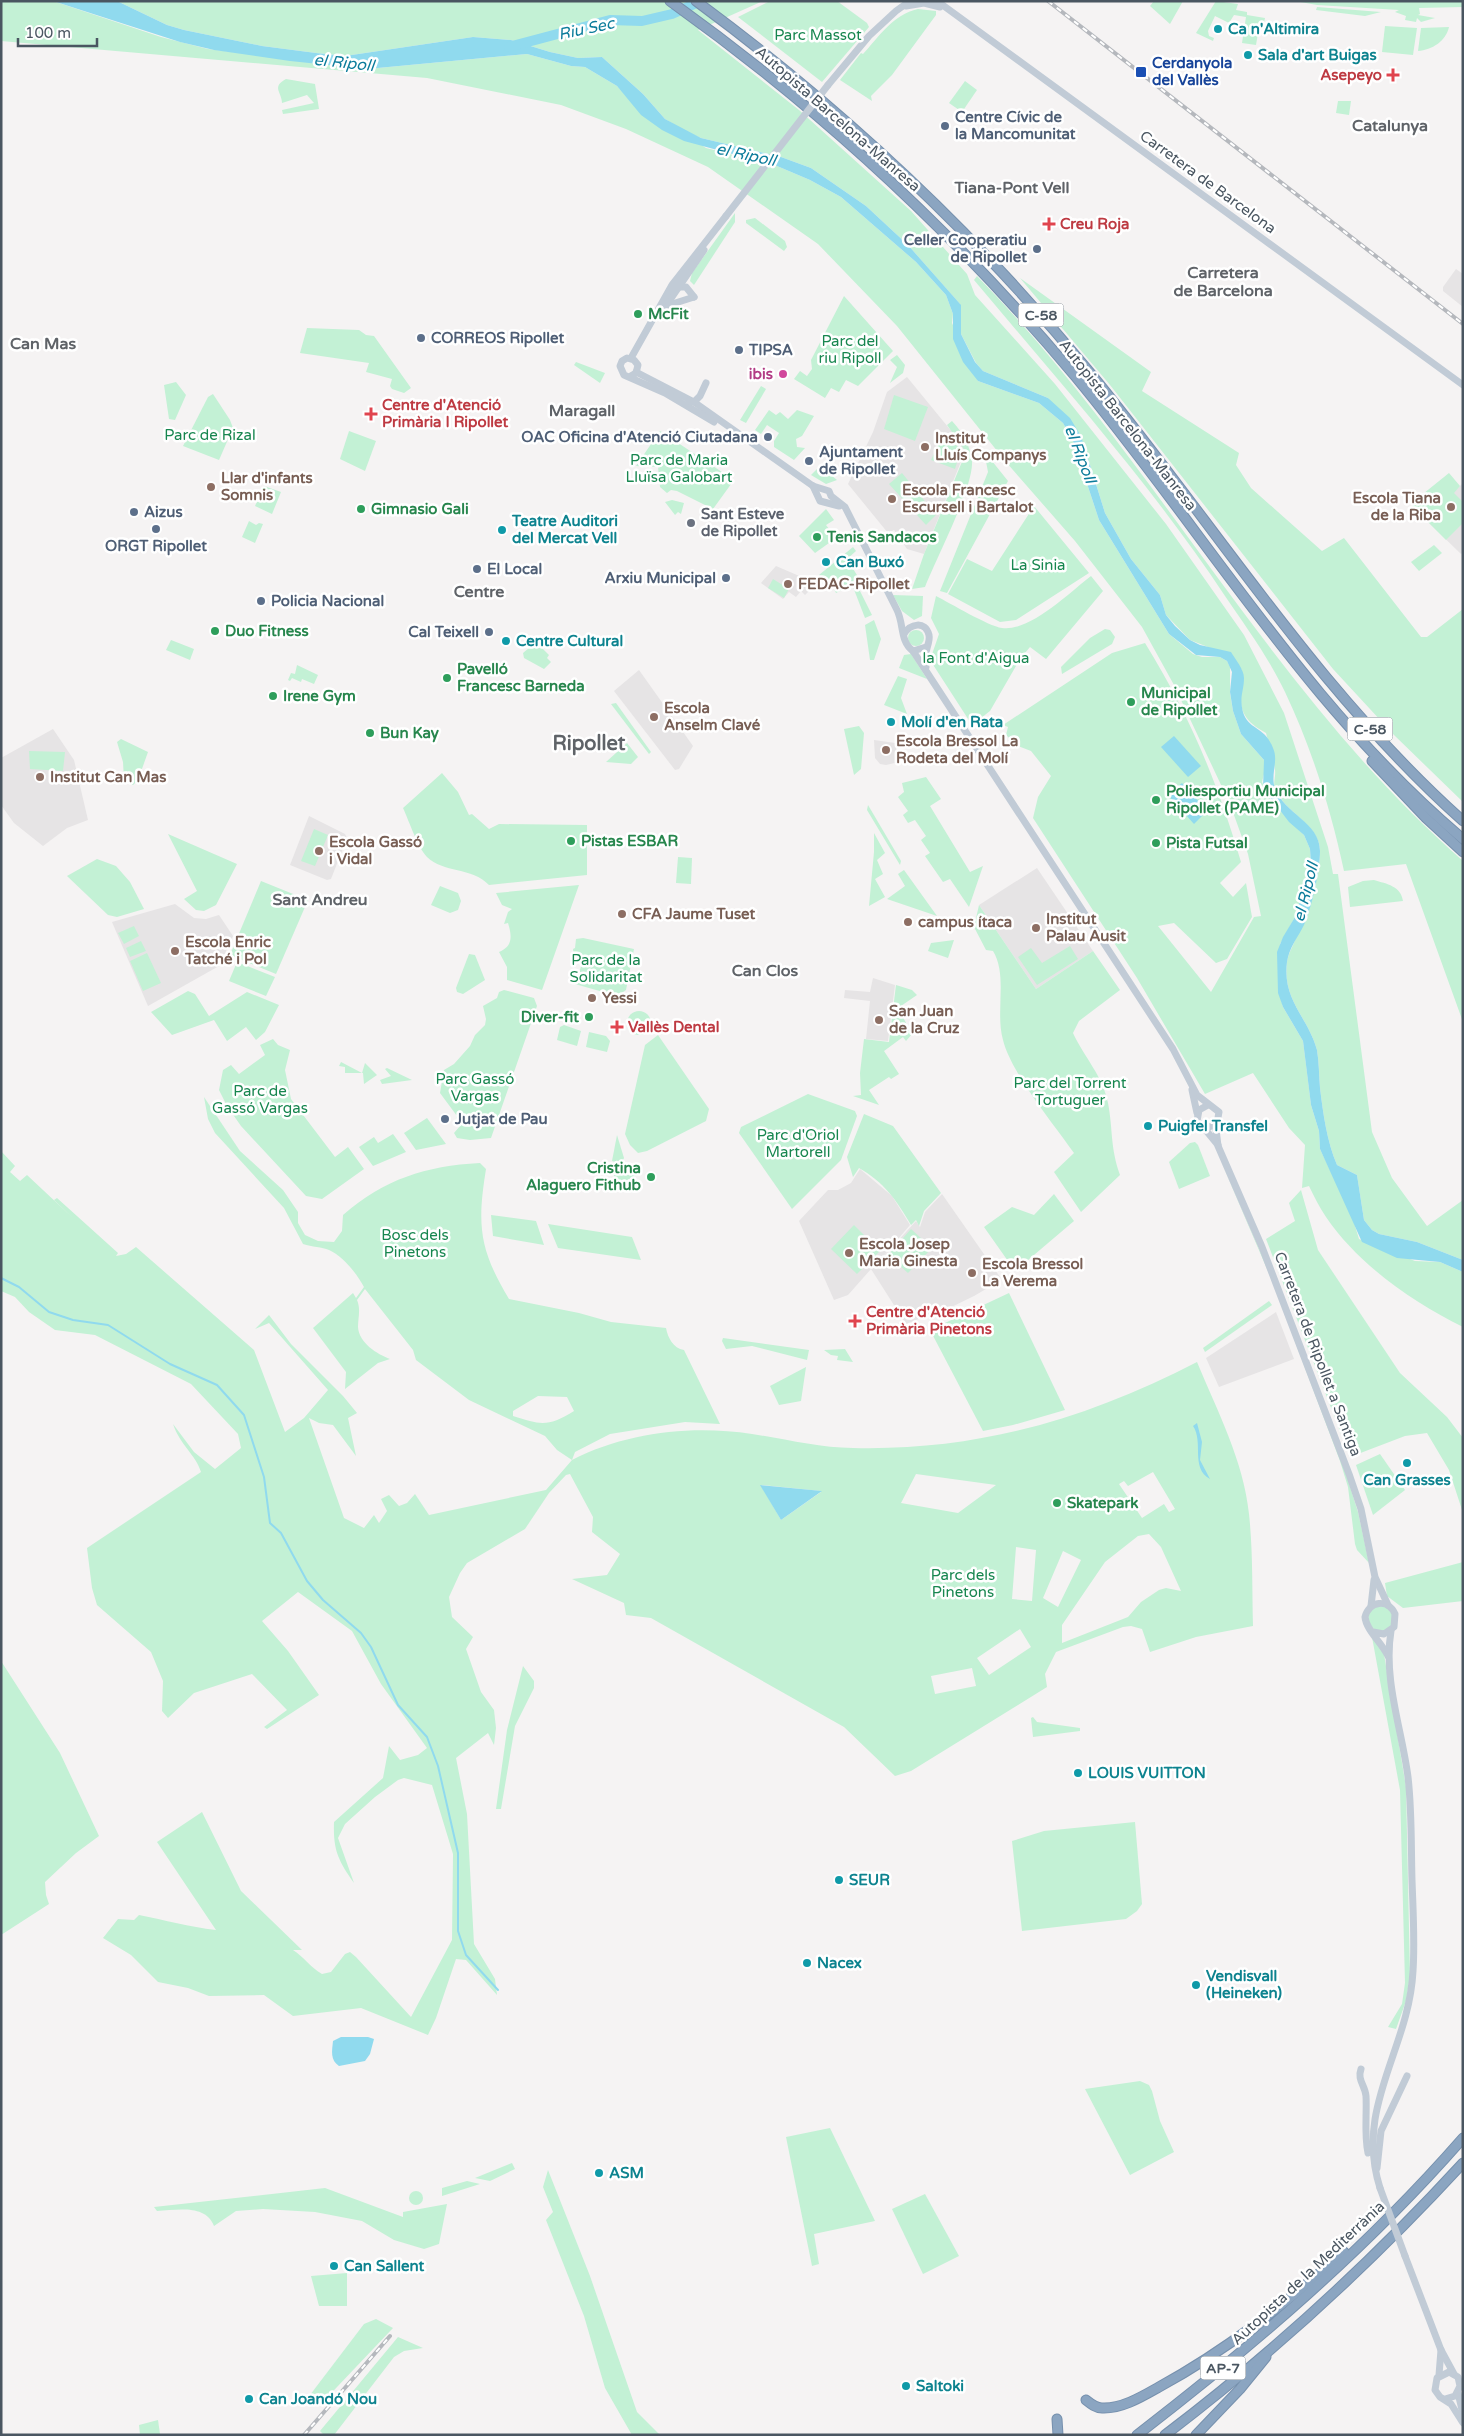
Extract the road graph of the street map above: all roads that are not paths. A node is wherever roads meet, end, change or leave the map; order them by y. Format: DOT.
graph roads {
  1 [pos="670,1"];
  2 [pos="696,1"];
  3 [pos="937,1"];
  4 [pos="905,3"];
  5 [pos="948,10"];
  6 [pos="717,228"];
  7 [pos="689,262"];
  8 [pos="686,275"];
  9 [pos="679,286"];
  10 [pos="688,289"];
  11 [pos="694,296"];
  12 [pos="663,306"];
  13 [pos="630,358"];
  14 [pos="636,372"];
  15 [pos="629,377"];
  16 [pos="1463,385"];
  17 [pos="665,393"];
  18 [pos="684,395"];
  19 [pos="698,395"];
  20 [pos="694,402"];
  21 [pos="702,408"];
  22 [pos="710,419"];
  23 [pos="736,434"];
  24 [pos="813,486"];
  25 [pos="822,489"];
  26 [pos="817,495"];
  27 [pos="831,499"];
  28 [pos="900,616"];
  29 [pos="914,625"];
  30 [pos="904,634"];
  31 [pos="926,647"];
  32 [pos="913,650"];
  33 [pos="926,670"];
  34 [pos="1301,671"];
  35 [pos="1463,821"];
  36 [pos="1463,840"];
  37 [pos="1463,852"];
  38 [pos="1192,1085"];
  39 [pos="1208,1105"];
  40 [pos="1197,1113"];
  41 [pos="1217,1124"];
  42 [pos="1204,1128"];
  43 [pos="1218,1146"];
  44 [pos="1375,1577"];
  45 [pos="1388,1605"];
  46 [pos="1371,1606"];
  47 [pos="1391,1631"];
  48 [pos="1372,1632"];
  49 [pos="1389,1659"];
  50 [pos="1361,2069"];
  51 [pos="1407,2076"];
  52 [pos="1463,2138"];
  53 [pos="1463,2163"];
  54 [pos="1374,2170"];
  55 [pos="1380,2188"];
  56 [pos="1368,2238"];
  57 [pos="1271,2349"];
  58 [pos="1440,2350"];
  59 [pos="1454,2374"];
  60 [pos="1439,2375"];
  61 [pos="1458,2393"];
  62 [pos="1445,2399"];
  63 [pos="1086,2400"];
  64 [pos="1463,2414"];
  65 [pos="1057,2419"];
  66 [pos="1463,2423"];
  67 [pos="1058,2435"];
  68 [pos="1137,2435"];
  69 [pos="1165,2435"];
  70 [pos="1196,2435"];
  1 -- 34 [label="highway, Autopista Barcelona-Manresa / C-58"];
  2 -- 35 [label="highway, Autopista Barcelona-Manresa / C-58"];
  3 -- 5 [label="main road, Carretera de Barcelona"];
  4 -- 5 [label="main road"];
  4 -- 6 [label="main road, bridge"];
  5 -- 16 [label="main road, Carretera de Barcelona"];
  6 -- 7 [label="main road"];
  6 -- 8 [label="main road"];
  7 -- 9 [label="main road"];
  7 -- 12 [label="main road"];
  8 -- 9 [label="main road"];
  8 -- 10 [label="main road"];
  9 -- 10 [label="main road"];
  9 -- 11 [label="main road"];
  9 -- 12 [label="main road"];
  10 -- 11 [label="main road"];
  11 -- 12 [label="main road"];
  12 -- 13 [label="main road"];
  13 -- 14 [label="main road"];
  13 -- 15 [label="main road"];
  14 -- 15 [label="main road"];
  14 -- 18 [label="main road"];
  15 -- 17 [label="main road"];
  17 -- 20 [label="main road"];
  17 -- 22 [label="main road"];
  18 -- 19 [label="main road"];
  18 -- 20 [label="main road"];
  19 -- 20 [label="main road"];
  19 -- 21 [label="main road"];
  20 -- 21 [label="main road"];
  20 -- 22 [label="main road"];
  21 -- 23 [label="main road"];
  22 -- 23 [label="main road"];
  23 -- 24 [label="main road"];
  24 -- 25 [label="main road"];
  24 -- 26 [label="main road"];
  25 -- 26 [label="main road"];
  25 -- 27 [label="main road"];
  26 -- 27 [label="main road"];
  27 -- 28 [label="main road"];
  28 -- 29 [label="main road"];
  28 -- 30 [label="main road"];
  29 -- 30 [label="main road"];
  29 -- 31 [label="main road"];
  30 -- 32 [label="main road"];
  31 -- 32 [label="main road"];
  31 -- 33 [label="main road"];
  32 -- 33 [label="main road"];
  33 -- 38 [label="main road"];
  34 -- 36 [label="highway, Autopista Barcelona-Manresa / C-58"];
  34 -- 37 [label="highway"];
  38 -- 39 [label="main road"];
  38 -- 40 [label="main road"];
  39 -- 40 [label="main road"];
  39 -- 41 [label="main road"];
  40 -- 42 [label="main road"];
  41 -- 42 [label="main road"];
  41 -- 43 [label="main road"];
  42 -- 43 [label="main road"];
  43 -- 44 [label="main road, Carretera de Ripollet a Santiga"];
  44 -- 45 [label="main road"];
  44 -- 46 [label="main road"];
  45 -- 46 [label="main road"];
  45 -- 47 [label="main road"];
  46 -- 48 [label="main road"];
  47 -- 48 [label="main road"];
  47 -- 49 [label="main road"];
  48 -- 49 [label="main road"];
  49 -- 54 [label="main road"];
  50 -- 54 [label="main road"];
  51 -- 55 [label="main road"];
  52 -- 56 [label="highway, Autopista de la Mediterrània / AP-7"];
  53 -- 57 [label="highway, Autopista de la Mediterrània / AP-7"];
  54 -- 55 [label="main road"];
  55 -- 58 [label="main road, bridge"];
  56 -- 63 [label="highway"];
  56 -- 68 [label="highway, Autopista de la Mediterrània / AP-7"];
  57 -- 69 [label="highway, Autopista de la Mediterrània / AP-7"];
  57 -- 70 [label="highway"];
  58 -- 59 [label="main road"];
  58 -- 60 [label="main road"];
  59 -- 60 [label="main road"];
  59 -- 61 [label="main road"];
  60 -- 62 [label="main road"];
  61 -- 62 [label="main road"];
  61 -- 64 [label="main road"];
  62 -- 66 [label="main road"];
  65 -- 67 [label="highway"];
}
